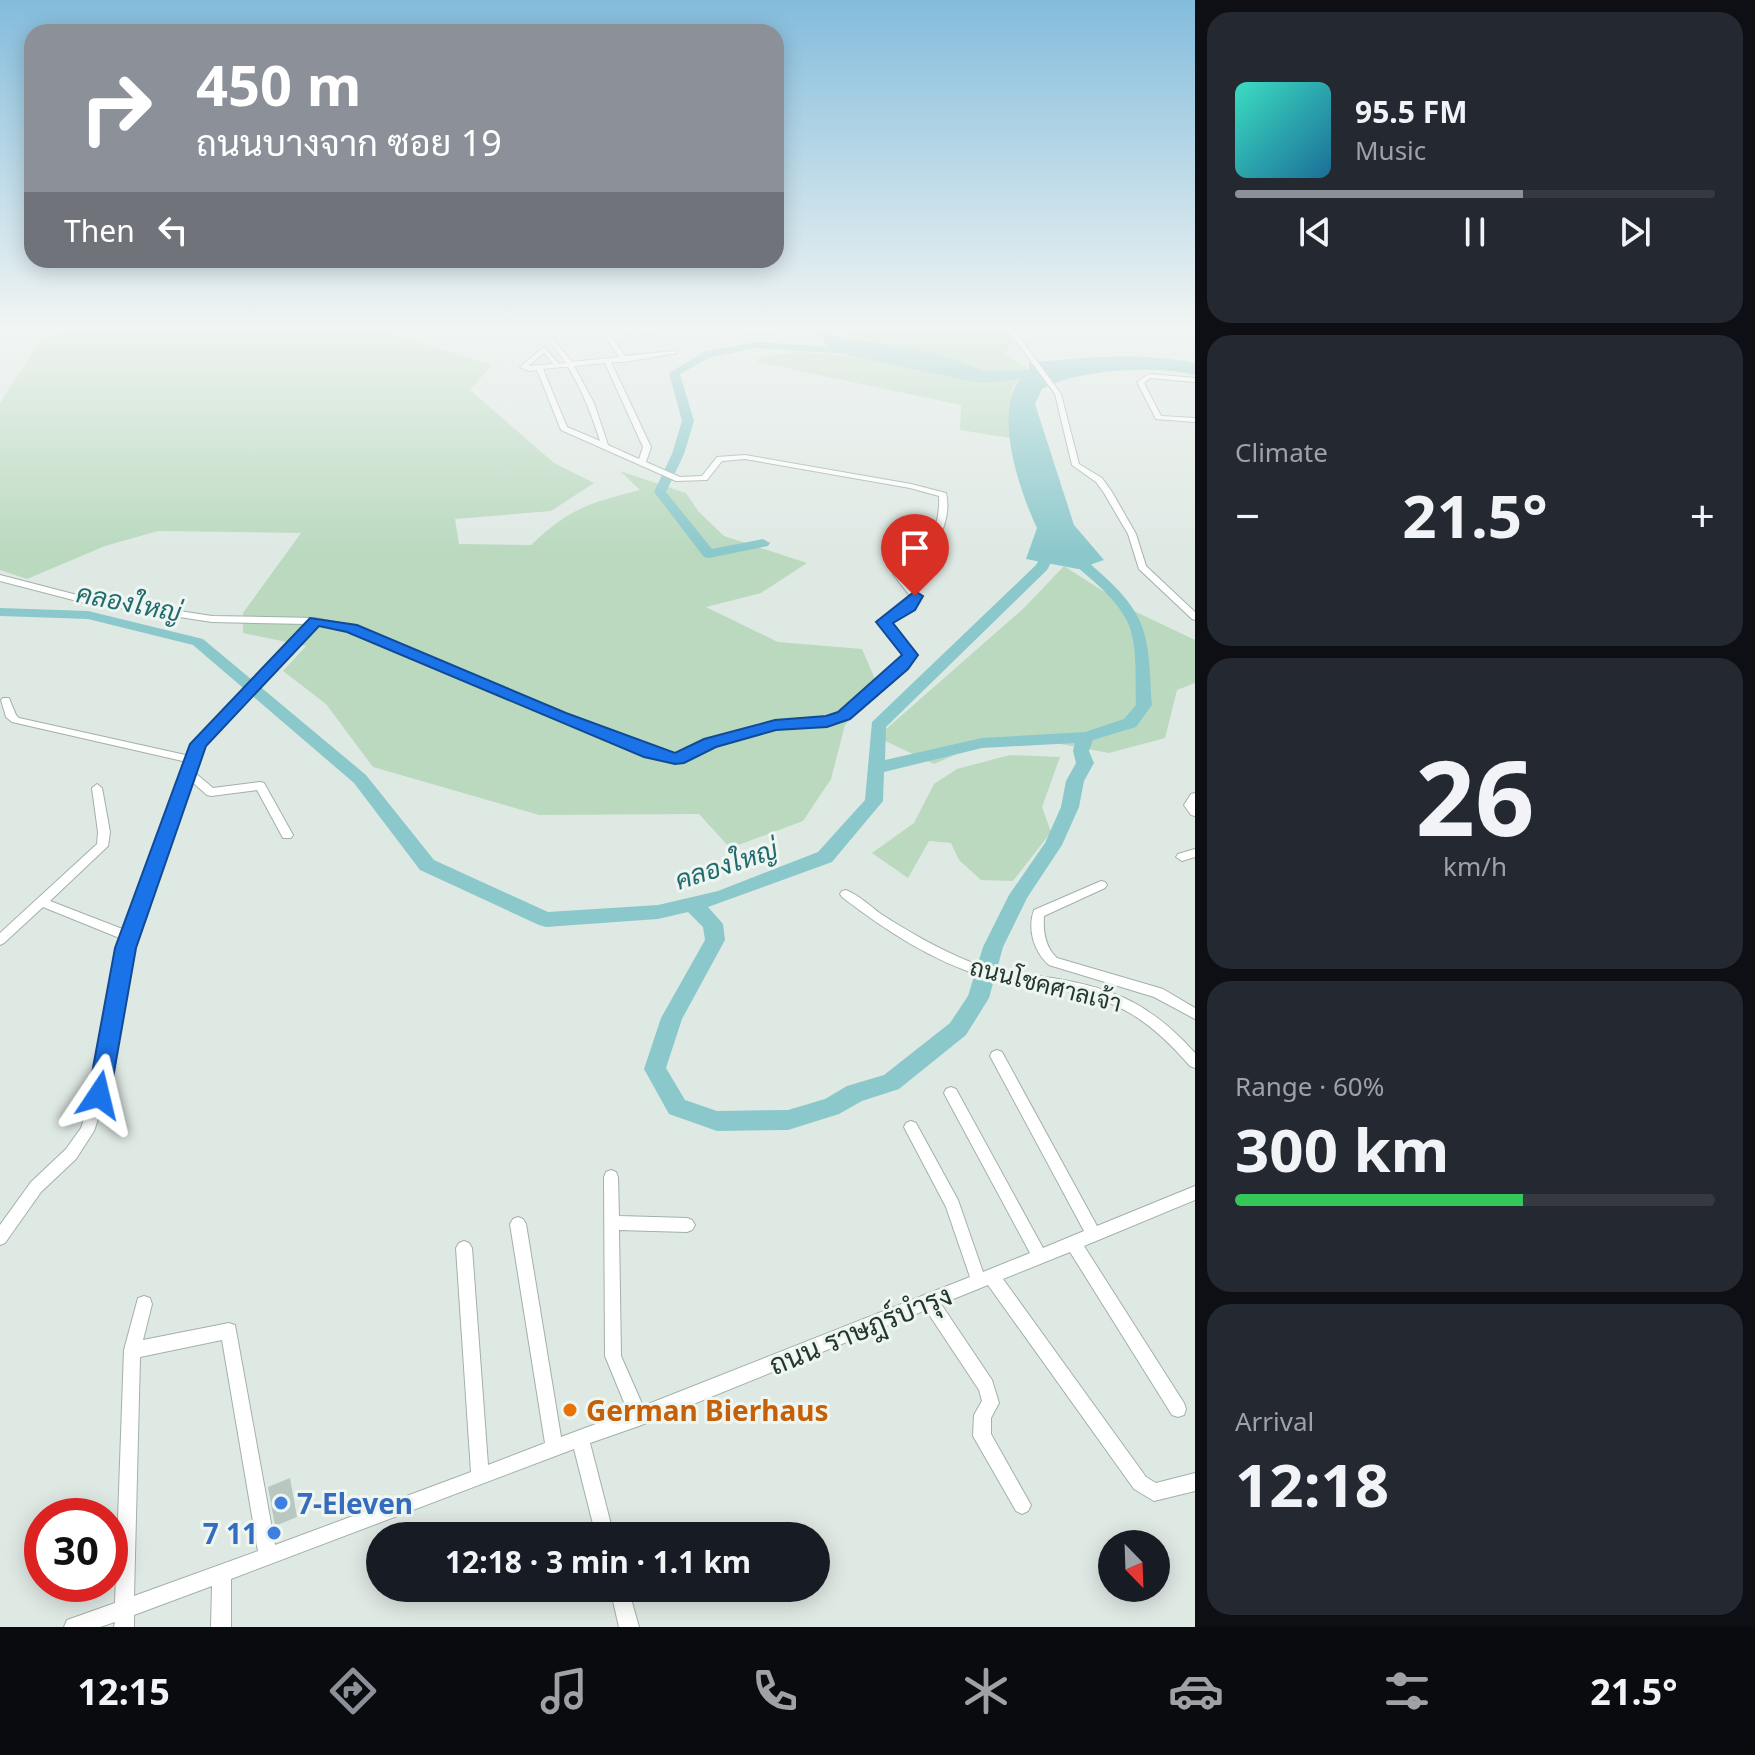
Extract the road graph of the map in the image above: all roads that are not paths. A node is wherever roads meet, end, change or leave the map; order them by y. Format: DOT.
graph roads {
  1 [pos="552,400"];
  2 [pos="590,400"];
  3 [pos="625,400"];
  4 [pos="1060,400"];
  5 [pos="1149,400"];
  6 [pos="1195,420"];
  7 [pos="605,446"];
  8 [pos="642,462"];
  9 [pos="0,578"];
  10 [pos="1195,617"];
  11 [pos="315,621"];
  12 [pos="6,700"];
  13 [pos="193,760"];
  14 [pos="190,774"];
  15 [pos="97,788"];
  16 [pos="1195,797"];
  17 [pos="1195,812"];
  18 [pos="287,835"];
  19 [pos="1195,853"];
  20 [pos="1182,857"];
  21 [pos="1101,885"];
  22 [pos="846,894"];
  23 [pos="42,902"];
  24 [pos="129,937"];
  25 [pos="0,940"];
  26 [pos="1195,1014"];
  27 [pos="997,1056"];
  28 [pos="1195,1062"];
  29 [pos="951,1093"];
  30 [pos="911,1127"];
  31 [pos="611,1177"];
  32 [pos="1195,1193"];
  33 [pos="612,1223"];
  34 [pos="518,1224"];
  35 [pos="687,1225"];
  36 [pos="1094,1235"];
  37 [pos="0,1238"];
  38 [pos="1074,1244"];
  39 [pos="464,1248"];
  40 [pos="1040,1257"];
  41 [pos="985,1280"];
  42 [pos="930,1302"];
  43 [pos="144,1304"];
  44 [pos="132,1350"];
  45 [pos="1178,1409"];
  46 [pos="639,1417"];
  47 [pos="580,1438"];
  48 [pos="554,1447"];
  49 [pos="480,1477"];
  50 [pos="1195,1482"];
  51 [pos="1022,1505"];
  52 [pos="601,1522"];
  53 [pos="268,1557"];
  54 [pos="222,1575"];
  55 [pos="623,1602"];
  56 [pos="124,1618"];
  57 [pos="74,1627"];
  58 [pos="221,1627"];
  59 [pos="629,1627"];
  1 -- 7 [label="street"];
  2 -- 7 [label="street"];
  3 -- 8 [label="street"];
  4 -- 10 [label="street"];
  5 -- 6 [label="street"];
  7 -- 8 [label="street"];
  8 -- 11 [label="street"];
  9 -- 11 [label="street"];
  11 -- 13 [label="street"];
  12 -- 13 [label="street"];
  13 -- 14 [label="street"];
  14 -- 18 [label="street"];
  14 -- 24 [label="street"];
  15 -- 23 [label="street"];
  16 -- 17 [label="street"];
  19 -- 20 [label="street"];
  21 -- 26 [label="street"];
  22 -- 28 [label="street, ถนนโชคศาลเจ้า"];
  23 -- 24 [label="street"];
  23 -- 25 [label="street"];
  24 -- 37 [label="street"];
  27 -- 36 [label="street"];
  29 -- 40 [label="street"];
  30 -- 41 [label="street"];
  31 -- 33 [label="street"];
  32 -- 36 [label="street, ถนน ราษฎร์บำรุง"];
  33 -- 35 [label="street"];
  33 -- 46 [label="street"];
  34 -- 48 [label="street"];
  36 -- 38 [label="street, ถนน ราษฎร์บำรุง"];
  38 -- 40 [label="street, ถนน ราษฎร์บำรุง"];
  38 -- 45 [label="street"];
  39 -- 49 [label="street"];
  40 -- 41 [label="street, ถนน ราษฎร์บำรุง"];
  41 -- 42 [label="street, ถนน ราษฎร์บำรุง"];
  41 -- 50 [label="street"];
  42 -- 46 [label="street, ถนน ราษฎร์บำรุง"];
  42 -- 51 [label="street"];
  43 -- 44 [label="street"];
  44 -- 53 [label="street"];
  44 -- 56 [label="street"];
  46 -- 47 [label="street, ถนน ราษฎร์บำรุง"];
  47 -- 48 [label="street, ถนน ราษฎร์บำรุง"];
  47 -- 52 [label="street"];
  48 -- 49 [label="street, ถนน ราษฎร์บำรุง"];
  49 -- 53 [label="street, ถนน ราษฎร์บำรุง"];
  53 -- 54 [label="street, ถนน ราษฎร์บำรุง"];
  54 -- 56 [label="street, ถนน ราษฎร์บำรุง"];
  54 -- 58 [label="street"];
  55 -- 59 [label="street"];
  56 -- 57 [label="street, ถนน ราษฎร์บำรุง"];
}
